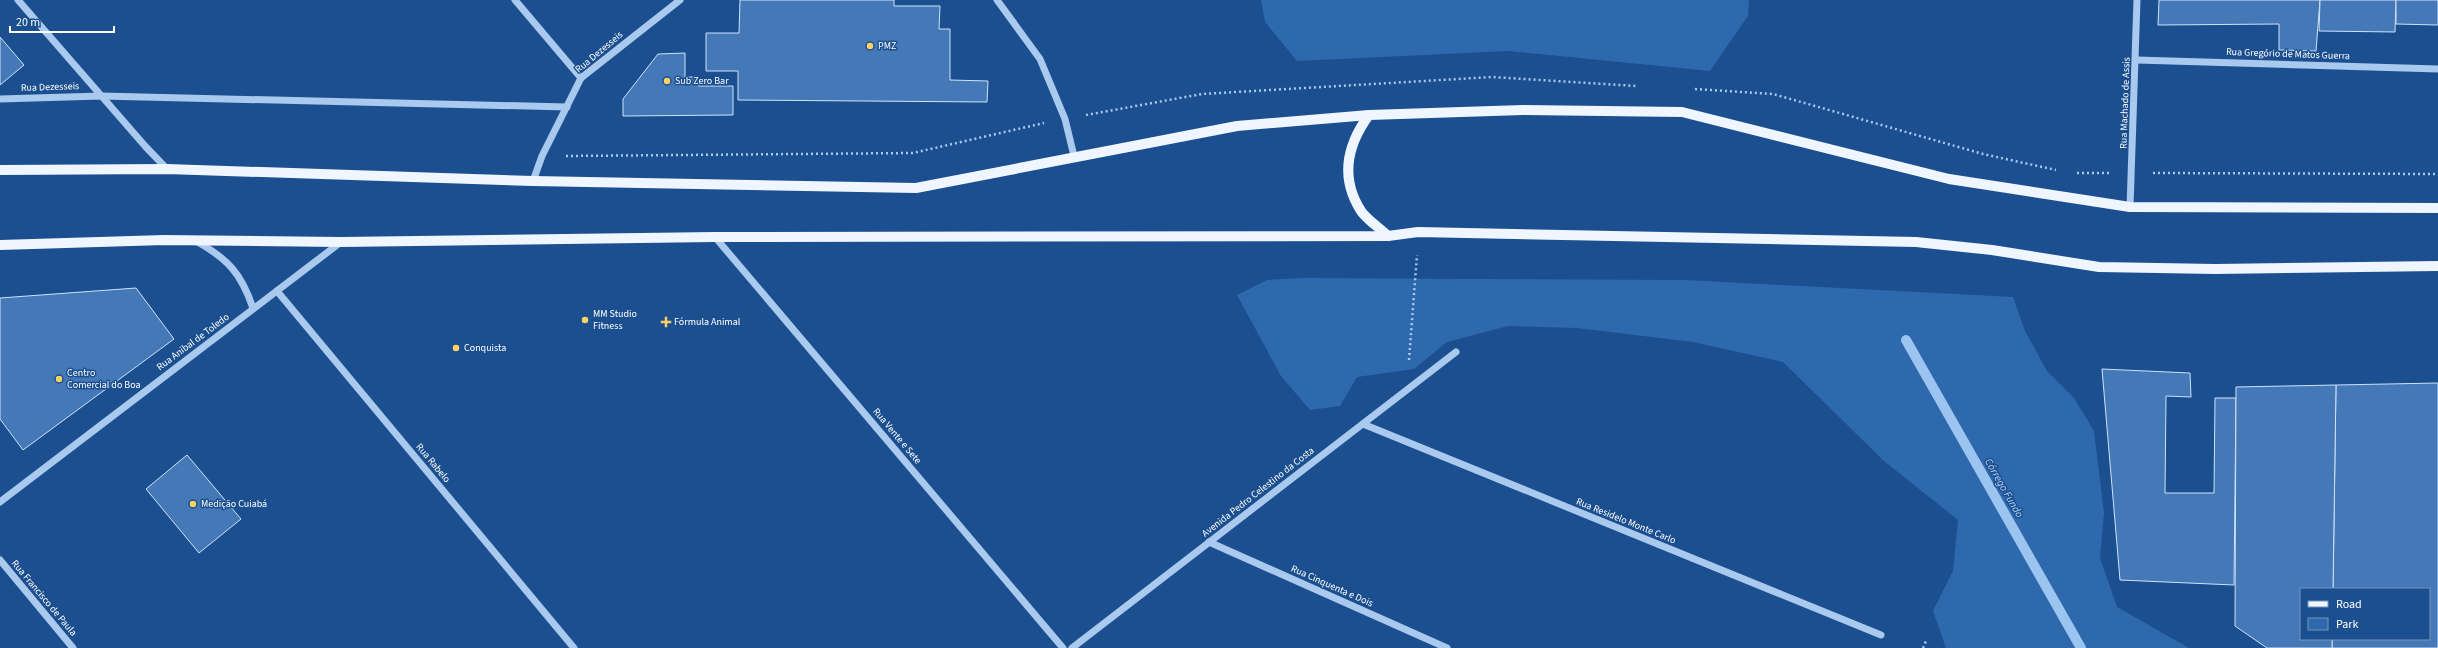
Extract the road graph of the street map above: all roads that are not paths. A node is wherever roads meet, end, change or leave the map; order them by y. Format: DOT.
graph roads {
  1 [pos="18,0"];
  2 [pos="515,0"];
  3 [pos="680,0"];
  4 [pos="997,0"];
  5 [pos="2137,0"];
  6 [pos="2137,60"];
  7 [pos="2438,69"];
  8 [pos="581,78"];
  9 [pos="101,96"];
  10 [pos="0,99"];
  11 [pos="567,107"];
  12 [pos="1369,115"];
  13 [pos="1074,156"];
  14 [pos="167,169"];
  15 [pos="0,170"];
  16 [pos="533,181"];
  17 [pos="2130,207"];
  18 [pos="2438,208"];
  19 [pos="716,236"];
  20 [pos="1388,236"];
  21 [pos="194,240"];
  22 [pos="341,242"];
  23 [pos="0,244"];
  24 [pos="2438,266"];
  25 [pos="277,291"];
  26 [pos="254,308"];
  27 [pos="1456,352"];
  28 [pos="1363,424"];
  29 [pos="0,502"];
  30 [pos="1209,542"];
  31 [pos="0,560"];
  32 [pos="1882,635"];
  33 [pos="73,648"];
  34 [pos="574,648"];
  35 [pos="1062,648"];
  36 [pos="1072,648"];
  37 [pos="1447,648"];
  1 -- 9 [label="street"];
  2 -- 8 [label="street"];
  3 -- 8 [label="street, Rua Dezesseis"];
  4 -- 13 [label="street"];
  5 -- 6 [label="street, Rua Machado de Assis"];
  6 -- 7 [label="street, Rua Gregório de Matos Guerra"];
  6 -- 17 [label="street, Rua Machado de Assis"];
  8 -- 11 [label="street, Rua Dezesseis"];
  9 -- 10 [label="street, Rua Dezesseis"];
  9 -- 11 [label="street, Rua Dezesseis"];
  9 -- 14 [label="street"];
  11 -- 16 [label="street, Rua Dezesseis"];
  12 -- 13 [label="main road"];
  12 -- 17 [label="main road"];
  12 -- 20 [label="main road"];
  13 -- 16 [label="main road"];
  14 -- 15 [label="main road"];
  14 -- 16 [label="main road"];
  17 -- 18 [label="main road"];
  19 -- 20 [label="main road"];
  19 -- 22 [label="main road"];
  19 -- 35 [label="street, Rua Vente e Sete"];
  20 -- 24 [label="main road"];
  21 -- 22 [label="main road"];
  21 -- 23 [label="main road"];
  21 -- 26 [label="street"];
  22 -- 25 [label="street, Rua Anibal de Toledo"];
  25 -- 26 [label="street, Rua Anibal de Toledo"];
  25 -- 34 [label="street, Rua Rabelo"];
  26 -- 29 [label="street, Rua Anibal de Toledo"];
  27 -- 28 [label="street, Avenida Pedro Celestino da Costa"];
  28 -- 30 [label="street, Avenida Pedro Celestino da Costa"];
  28 -- 32 [label="street, Rua Residelo Monte Carlo"];
  30 -- 36 [label="street, Avenida Pedro Celestino da Costa"];
  30 -- 37 [label="street, Rua Cinquenta e Dois"];
  31 -- 33 [label="street, Rua Francisco de Paula"];
}
